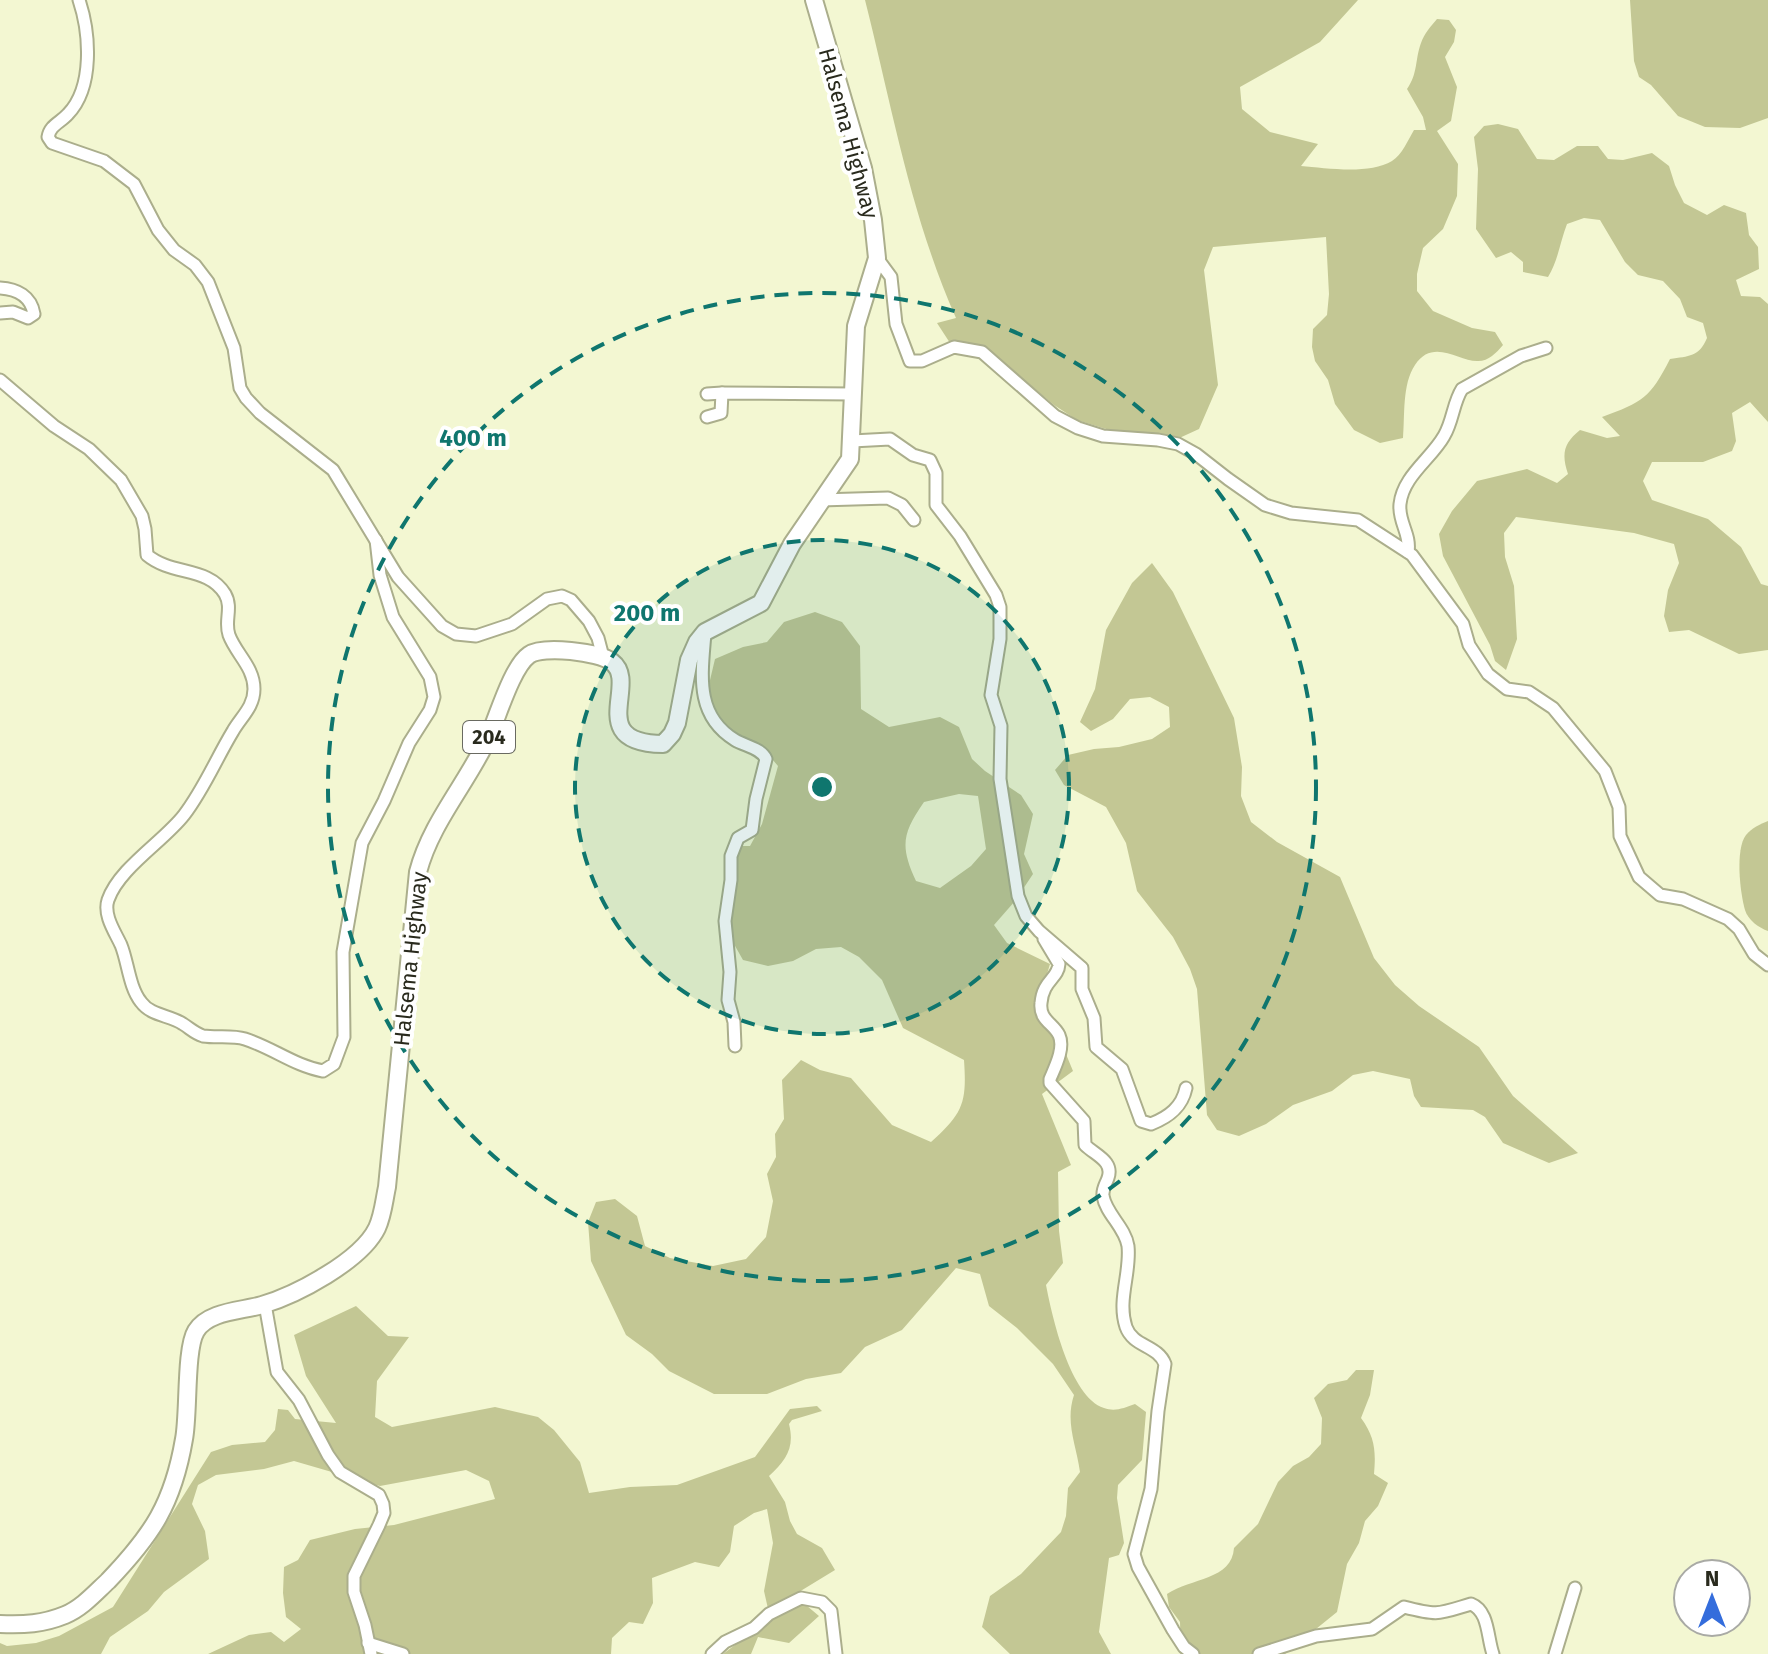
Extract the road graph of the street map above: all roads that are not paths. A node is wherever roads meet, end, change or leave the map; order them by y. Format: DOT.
graph roads {
  1 [pos="79,0"];
  2 [pos="814,0"];
  3 [pos="877,258"];
  4 [pos="0,288"];
  5 [pos="0,313"];
  6 [pos="1546,348"];
  7 [pos="0,380"];
  8 [pos="722,393"];
  9 [pos="707,394"];
  10 [pos="853,394"];
  11 [pos="707,417"];
  12 [pos="852,441"];
  13 [pos="820,500"];
  14 [pos="914,520"];
  15 [pos="376,540"];
  16 [pos="1408,552"];
  17 [pos="705,632"];
  18 [pos="603,657"];
  19 [pos="1039,931"];
  20 [pos="1768,965"];
  21 [pos="735,1046"];
  22 [pos="1186,1088"];
  23 [pos="265,1304"];
  24 [pos="1575,1588"];
  25 [pos="0,1624"];
  26 [pos="370,1648"];
  27 [pos="403,1654"];
  28 [pos="712,1654"];
  29 [pos="836,1654"];
  30 [pos="1193,1654"];
  31 [pos="1259,1654"];
  32 [pos="1493,1654"];
  33 [pos="1555,1654"];
  1 -- 15 [label="street"];
  2 -- 3 [label="highway, Halsema Highway"];
  3 -- 10 [label="highway, Halsema Highway"];
  3 -- 16 [label="street"];
  4 -- 5 [label="street"];
  6 -- 16 [label="street"];
  7 -- 15 [label="street"];
  8 -- 9 [label="street"];
  8 -- 10 [label="street"];
  8 -- 11 [label="street"];
  10 -- 12 [label="highway, Halsema Highway"];
  12 -- 13 [label="highway, Halsema Highway"];
  12 -- 19 [label="street"];
  13 -- 14 [label="street"];
  13 -- 17 [label="highway, Halsema Highway"];
  15 -- 18 [label="street"];
  16 -- 20 [label="street"];
  17 -- 18 [label="highway"];
  17 -- 21 [label="street"];
  18 -- 23 [label="highway, Halsema Highway / 204"];
  19 -- 22 [label="street"];
  19 -- 30 [label="street"];
  23 -- 25 [label="highway, Halsema Highway / 204"];
  23 -- 26 [label="street"];
  24 -- 33 [label="street"];
  26 -- 27 [label="street"];
  28 -- 29 [label="street"];
  31 -- 32 [label="street"];
}
